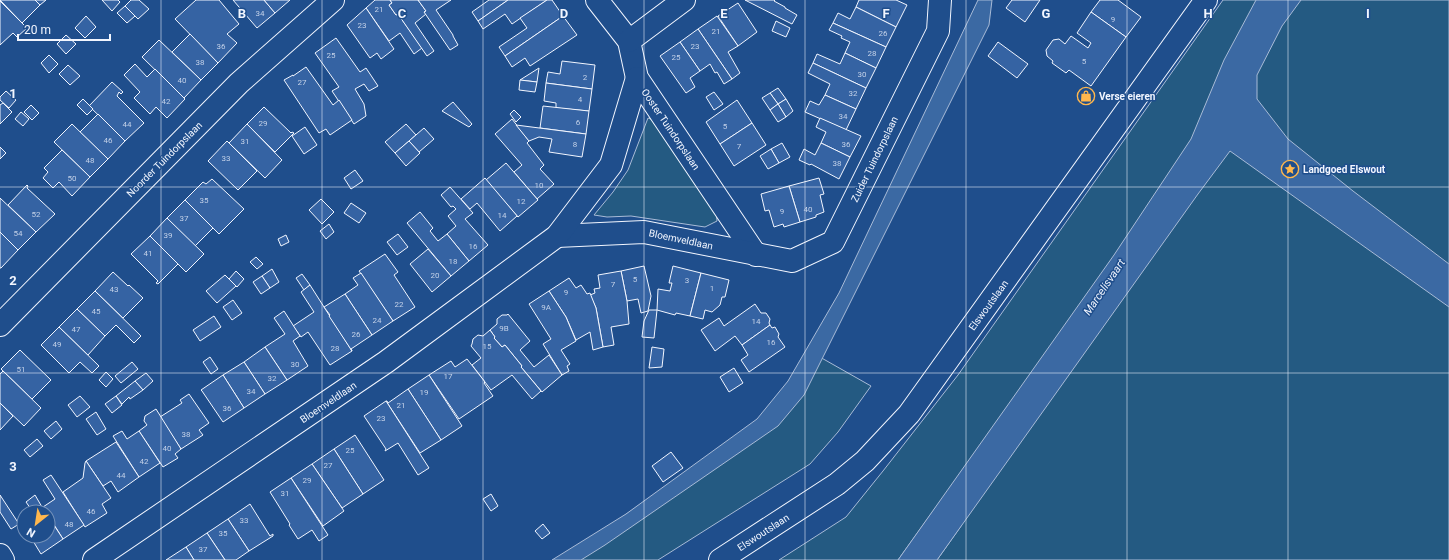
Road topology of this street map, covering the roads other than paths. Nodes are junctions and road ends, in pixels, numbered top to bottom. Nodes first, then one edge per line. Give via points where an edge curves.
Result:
1 (333, 0) edge
2 (597, 0) edge
3 (684, 0) edge
4 (940, 0) edge
5 (1206, 0) edge
6 (629, 41) junction
7 (637, 78) junction
8 (557, 236) junction
9 (756, 255) junction
10 (0, 325) edge
11 (0, 555) edge
12 (3, 560) edge
13 (94, 560) edge
14 (720, 560) edge

1 - 10 street, Noorder Tuindorpslaan via 239,83
2 - 6 street, Ooster Tuindorpslaan
3 - 6 street
4 - 9 street, Zuider Tuindorpslaan via 938,31 833,242 792,261
5 - 14 street, Elswoutslaan via 909,414 865,461 837,484
6 - 7 street, Ooster Tuindorpslaan
7 - 8 street, Bloemveldlaan via 611,165
7 - 9 street, Ooster Tuindorpslaan
8 - 9 street, Bloemveldlaan via 644,232
8 - 13 street, Bloemveldlaan via 386,362
11 - 12 street

